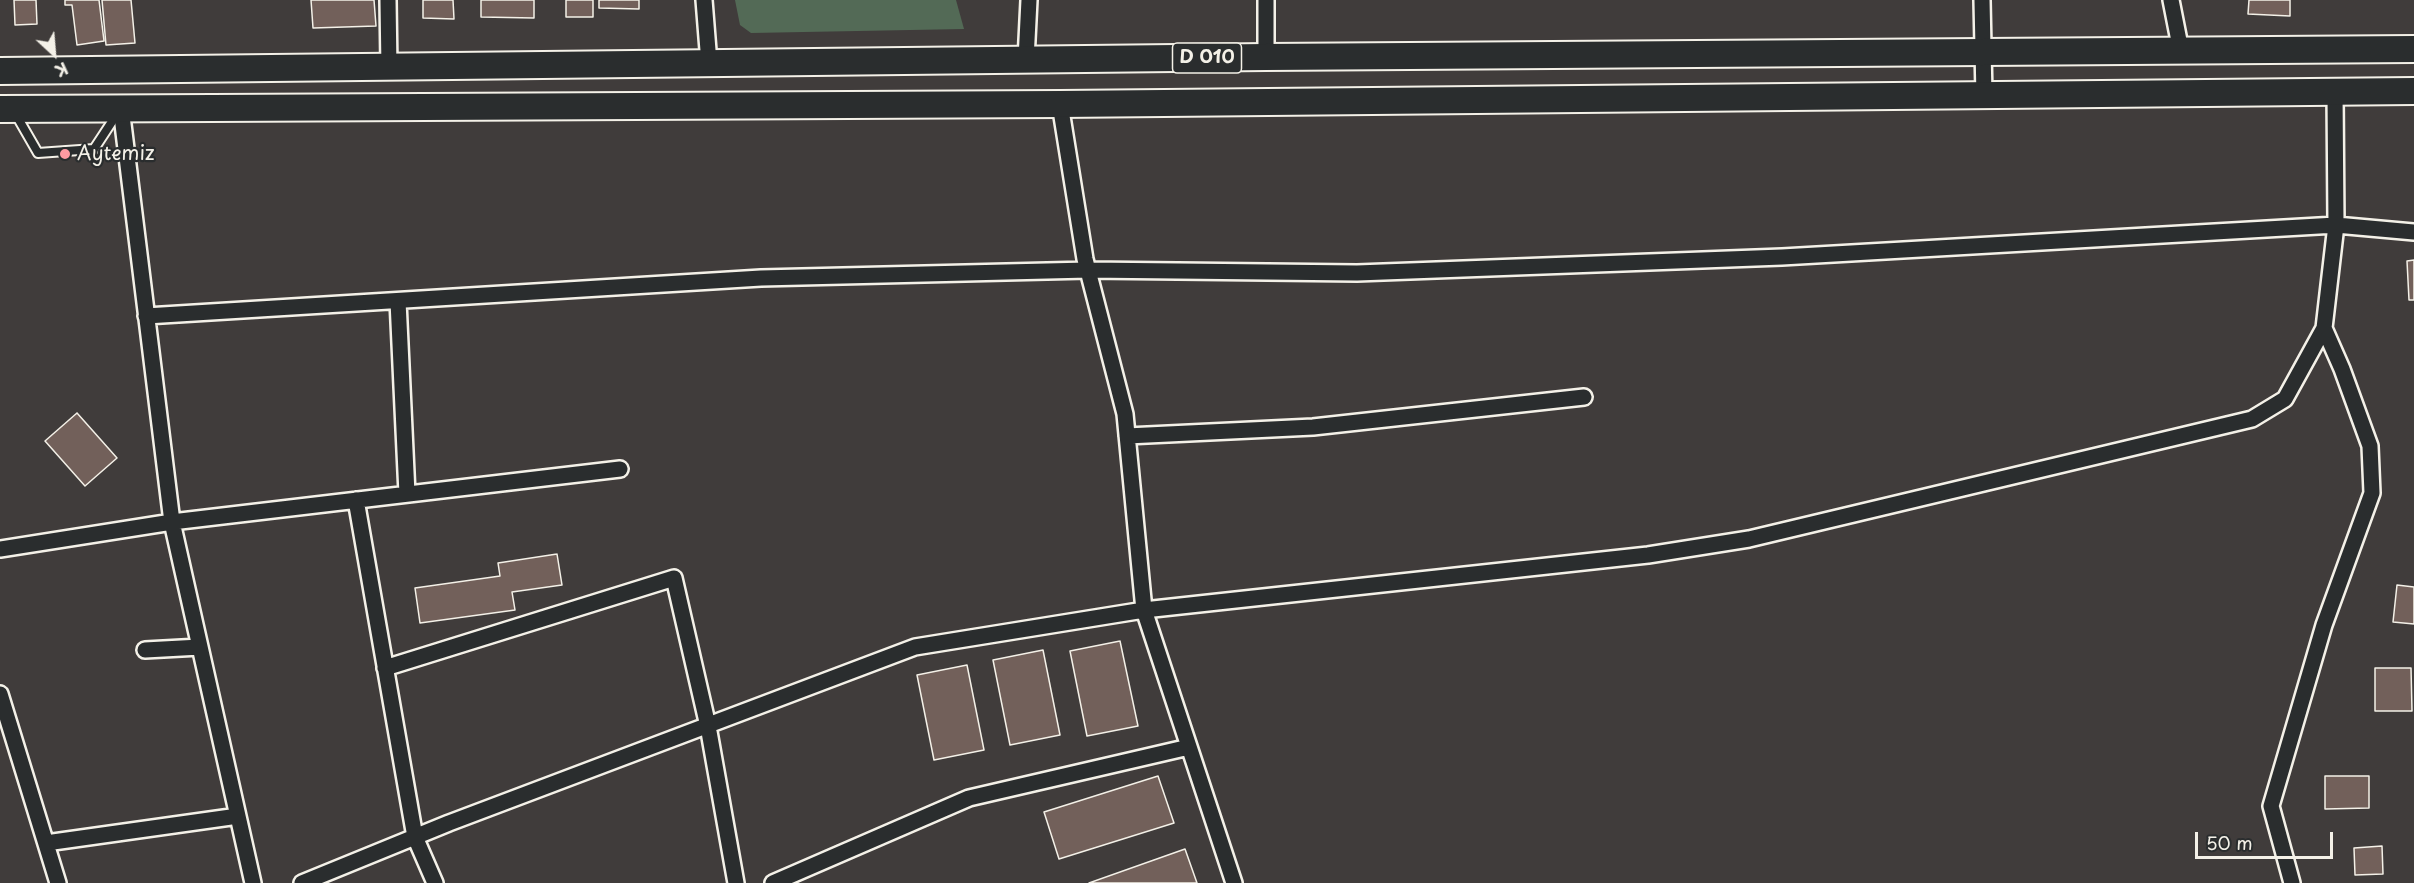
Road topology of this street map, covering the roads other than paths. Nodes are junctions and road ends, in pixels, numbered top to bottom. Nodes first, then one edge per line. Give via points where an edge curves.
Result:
1 (388, 0) edge
2 (704, 0) edge
3 (1029, 0) edge
4 (1266, 0) edge
5 (1982, 0) edge
6 (2171, 0) edge
7 (2414, 49) edge
8 (2181, 51) junction
9 (1983, 52) junction
10 (1266, 57) junction
11 (1026, 60) junction
12 (709, 63) junction
13 (389, 68) junction
14 (0, 71) edge
15 (2414, 91) edge
16 (2335, 92) junction
17 (1984, 96) junction
18 (1060, 104) junction
19 (121, 108) junction
20 (6, 109) edge
21 (2336, 225) junction
22 (2414, 232) edge
23 (1088, 270) junction
24 (398, 301) junction
25 (146, 316) junction
26 (2324, 328) junction
27 (1584, 397) dead end
28 (1127, 436) junction
29 (620, 469) dead end
30 (407, 494) junction
31 (356, 500) junction
32 (172, 522) junction
33 (0, 549) edge
34 (1144, 610) junction
35 (200, 647) junction
36 (145, 650) dead end
37 (386, 668) junction
38 (0, 694) edge
39 (708, 726) junction
40 (1189, 747) junction
41 (238, 816) junction
42 (415, 837) junction
43 (46, 843) junction
44 (58, 883) edge
45 (253, 883) edge
46 (302, 883) edge
47 (435, 883) edge
48 (736, 883) edge
49 (773, 883) edge
50 (1234, 883) edge
51 (2292, 883) edge

1 - 13 street
2 - 12 street
3 - 11 street
4 - 10 street
5 - 9 street
6 - 8 street
7 - 8 highway, D 010
8 - 9 highway, D 010
9 - 10 highway, D 010
9 - 17 street
10 - 11 highway, D 010
11 - 12 highway, D 010
12 - 13 highway, D 010
13 - 14 highway, D 010
15 - 16 highway
16 - 17 highway
16 - 21 street
17 - 18 highway
18 - 19 highway
18 - 23 street
19 - 20 highway
19 - 20 lane via 94,148 38,153
19 - 25 street
21 - 22 street
21 - 23 street via 1770,258 1357,273
21 - 26 street
23 - 24 street via 762,278
23 - 28 street via 1125,414
24 - 25 street
24 - 30 street
25 - 32 street
26 - 34 street via 2285,399 2252,419 1749,539 1648,555
26 - 51 street via 2370,446 2372,493 2324,625 2271,806
27 - 28 street via 1313,427
28 - 34 street
29 - 30 street
30 - 31 street
31 - 32 street
31 - 37 street
32 - 33 street
32 - 35 street
34 - 39 street via 915,647
34 - 40 street
35 - 36 street
35 - 41 street
37 - 39 street via 674,578
37 - 42 street
38 - 43 street
39 - 42 street
39 - 48 street
40 - 49 street via 969,798
40 - 50 street
41 - 43 street
41 - 45 street
42 - 46 street
42 - 47 street
43 - 44 street

